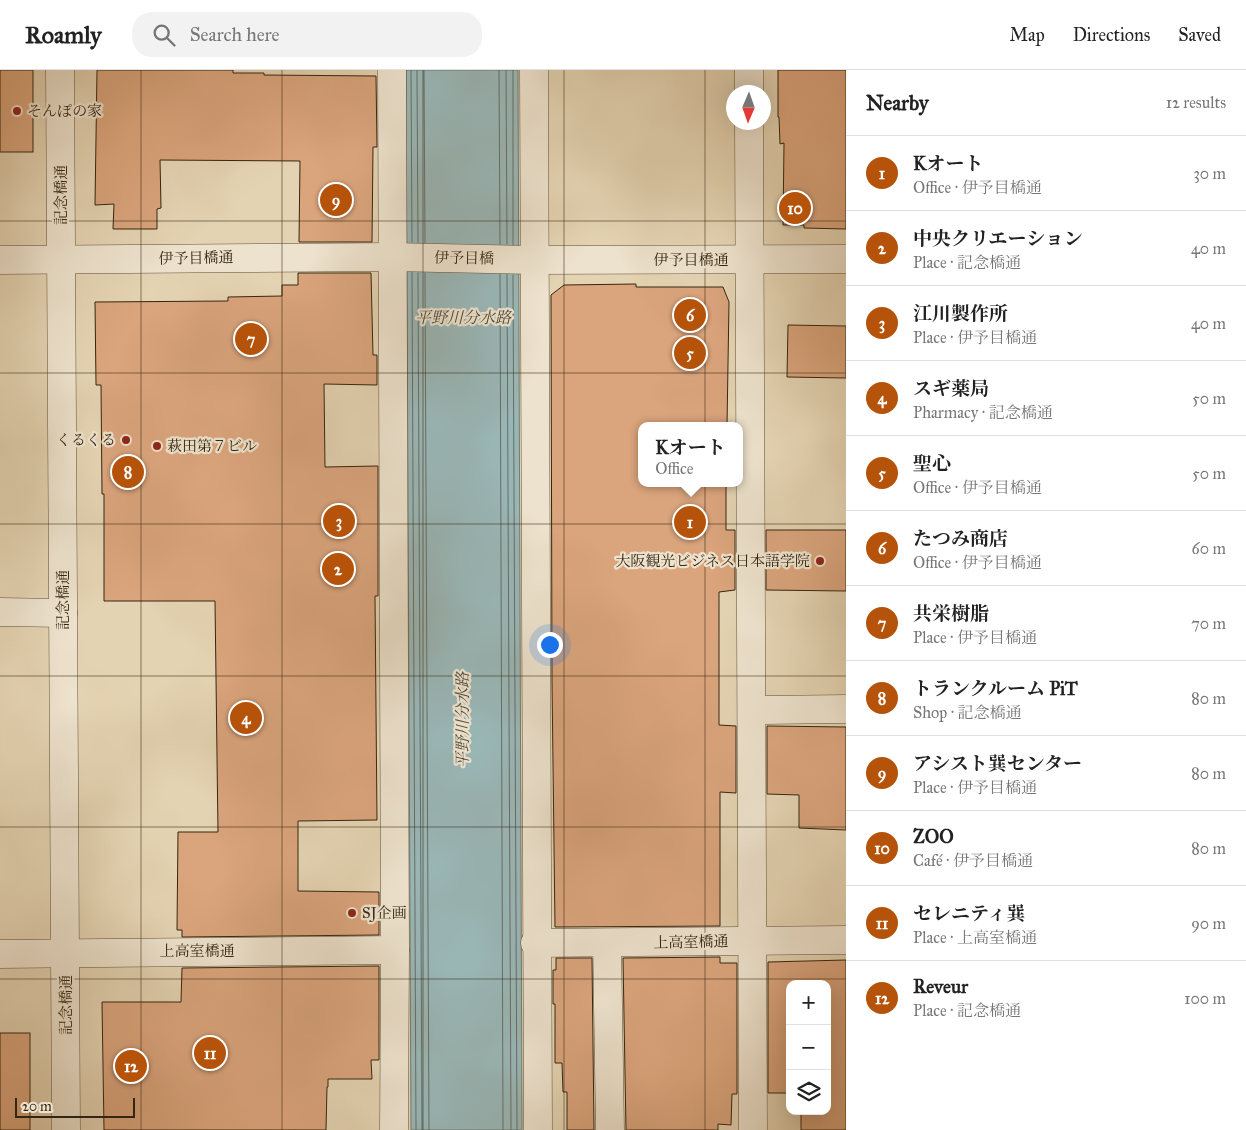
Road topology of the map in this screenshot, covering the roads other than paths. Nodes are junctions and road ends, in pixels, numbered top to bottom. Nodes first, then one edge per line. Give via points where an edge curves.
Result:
1 (60, 70) edge
2 (392, 70) edge
3 (534, 70) edge
4 (749, 70) edge
5 (749, 85) edge
6 (749, 130) edge
7 (392, 257) junction
8 (846, 259) edge
9 (0, 260) edge
10 (61, 260) junction
11 (536, 260) junction
12 (751, 260) junction
13 (0, 612) edge
14 (63, 612) junction
15 (846, 709) edge
16 (752, 710) junction
17 (846, 940) edge
18 (753, 941) junction
19 (607, 942) junction
20 (536, 943) junction
21 (395, 950) junction
22 (66, 952) junction
23 (0, 954) edge
24 (66, 1130) edge
25 (394, 1130) edge
26 (538, 1130) edge
27 (610, 1130) edge
28 (753, 1130) edge

1 - 10 street, 記念橋通
2 - 7 street
3 - 11 street
4 - 5 street
6 - 12 street
7 - 10 street, 伊予目橋通
7 - 11 street, 伊予目橋
7 - 21 street
8 - 12 street, 伊予目橋通
9 - 10 street, 伊予目橋通
10 - 14 street, 記念橋通
11 - 12 street, 伊予目橋通
11 - 20 street
12 - 16 street
13 - 14 street
14 - 22 street, 記念橋通
15 - 16 street
16 - 18 street
17 - 18 street, 上高室橋通
18 - 19 street, 上高室橋通
18 - 28 street
19 - 20 street, 上高室橋通
19 - 27 street
20 - 26 street
21 - 22 street, 上高室橋通
21 - 25 street
22 - 23 street, 上高室橋通
22 - 24 street, 記念橋通

